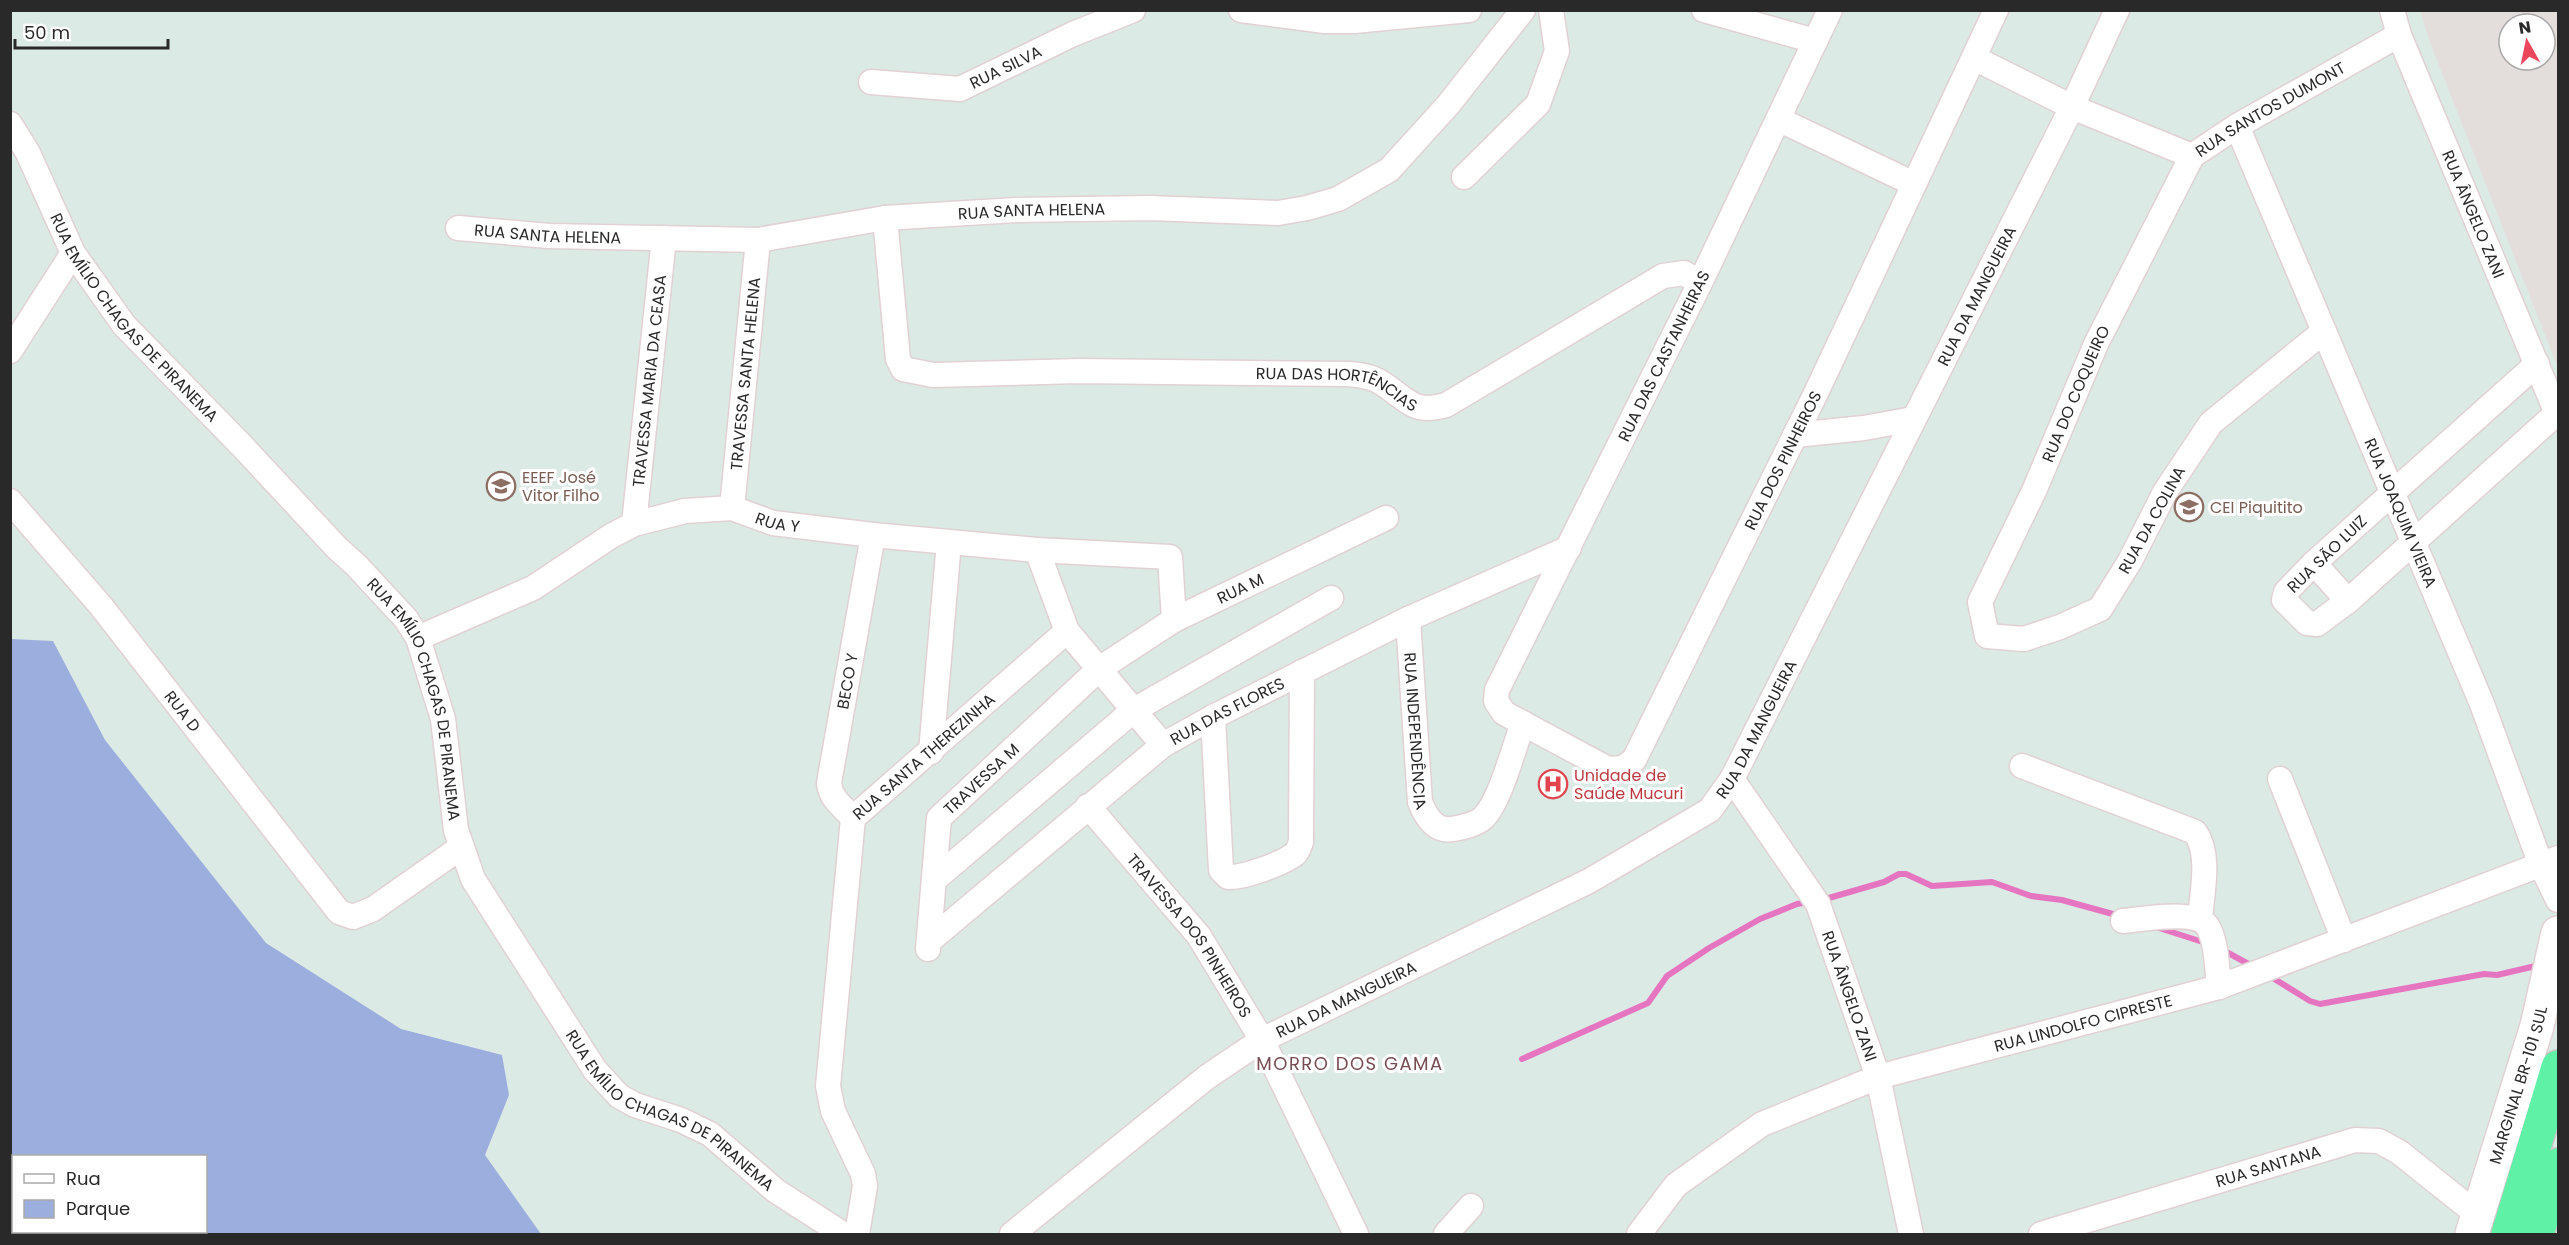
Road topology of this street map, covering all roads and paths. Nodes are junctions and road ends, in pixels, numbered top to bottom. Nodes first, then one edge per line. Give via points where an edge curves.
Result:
1 (1133, 10) edge
2 (1241, 10) edge
3 (1468, 10) edge
4 (1523, 10) edge
5 (1551, 10) edge
6 (1704, 10) edge
7 (1830, 10) edge
8 (1996, 10) edge
9 (2117, 10) edge
10 (2392, 10) edge
11 (2399, 35) junction
12 (1815, 41) junction
13 (1974, 58) junction
14 (871, 82) dead end
15 (2072, 107) junction
16 (1778, 119) junction
17 (10, 124) edge
18 (2237, 126) junction
19 (2192, 156) junction
20 (1464, 177) dead end
21 (1914, 184) junction
22 (885, 218) junction
23 (458, 228) dead end
24 (664, 238) junction
25 (758, 240) junction
26 (73, 253) junction
27 (1700, 283) junction
28 (2323, 332) junction
29 (10, 351) edge
30 (2537, 364) junction
31 (2558, 415) edge
32 (1913, 419) junction
33 (1795, 435) junction
34 (2392, 494) junction
35 (10, 501) edge
36 (732, 508) junction
37 (1386, 518) dead end
38 (634, 524) junction
39 (873, 535) junction
40 (2412, 541) junction
41 (949, 542) junction
42 (1569, 548) junction
43 (1038, 549) junction
44 (2314, 563) junction
45 (1331, 597) dead end
46 (2348, 601) junction
47 (1408, 619) junction
48 (1174, 620) junction
49 (1068, 631) junction
50 (1987, 636) joint
51 (418, 638) junction
52 (1099, 669) junction
53 (1302, 672) junction
54 (1496, 700) joint
55 (1134, 710) junction
56 (1213, 717) junction
57 (1523, 723) junction
58 (1163, 745) junction
59 (931, 752) junction
60 (2022, 766) dead end
61 (1732, 779) junction
62 (2280, 779) dead end
63 (1088, 806) junction
64 (853, 818) junction
65 (460, 848) junction
66 (2550, 862) edge
67 (934, 880) junction
68 (2559, 900) edge
69 (2200, 919) junction
70 (2123, 921) dead end
71 (2559, 933) edge
72 (2344, 940) junction
73 (928, 949) joint
74 (2219, 987) junction
75 (1262, 1040) junction
76 (2559, 1066) edge
77 (1878, 1077) junction
78 (2559, 1165) edge
79 (1471, 1206) dead end
80 (2475, 1225) edge
81 (843, 1234) edge
82 (857, 1234) edge
83 (1012, 1234) edge
84 (1356, 1234) edge
85 (1446, 1234) edge
86 (1639, 1234) edge
87 (1911, 1234) edge
88 (2041, 1234) edge
89 (2508, 1234) edge
90 (2537, 1234) edge

1 - 14 street, RUA SILVA via 1073,33 960,89
2 - 3 street via 1325,21
4 - 22 street, RUA SANTA HELENA via 1448,105 1389,170 1338,199 1278,213 1150,208 1016,210
5 - 20 street via 1557,51 1538,104
6 - 12 street
7 - 12 street, RUA DAS CASTANHEIRAS
8 - 13 street, RUA DOS PINHEIROS
9 - 15 street, RUA DA MANGUEIRA
10 - 11 street, RUA ÂNGELO ZANI
11 - 18 street, RUA SANTOS DUMONT
11 - 30 street, RUA ÂNGELO ZANI
12 - 16 street, RUA DAS CASTANHEIRAS
13 - 15 street, RUA SANTOS DUMONT
13 - 21 street, RUA DOS PINHEIROS
15 - 19 street, RUA SANTOS DUMONT
15 - 32 street, RUA DA MANGUEIRA
16 - 21 street
16 - 27 street, RUA DAS CASTANHEIRAS
17 - 26 street, RUA EMÍLIO CHAGAS DE PIRANEMA via 28,153
18 - 19 street, RUA SANTOS DUMONT
18 - 28 street, RUA JOAQUIM VIEIRA
19 - 50 street, RUA DO COQUEIRO via 2096,344 2034,491 1980,602
21 - 33 street, RUA DOS PINHEIROS
22 - 25 street, RUA SANTA HELENA
22 - 27 street, RUA DAS HORTÊNCIAS via 898,359 903,369 933,375 1079,371 1348,374 1379,381 1410,406 1430,410 1446,405 1663,276 1684,273
23 - 24 street, RUA SANTA HELENA via 549,236
24 - 25 street, RUA SANTA HELENA
24 - 38 street, TRAVESSA MARIA DA CEASA
25 - 36 street, TRAVESSA SANTA HELENA
26 - 29 street
26 - 51 street, RUA EMÍLIO CHAGAS DE PIRANEMA via 124,325 356,565 406,619
27 - 42 street, RUA DAS CASTANHEIRAS
28 - 34 street, RUA JOAQUIM VIEIRA
28 - 50 street, RUA DA COLINA via 2211,423 2165,492 2100,609 2024,639
30 - 31 street, RUA ÂNGELO ZANI
30 - 34 street, RUA SÃO LUIZ
31 - 40 street, RUA SÃO LUIZ
32 - 33 street
32 - 61 street, RUA DA MANGUEIRA
33 - 57 street, RUA DOS PINHEIROS via 1634,760 1623,768 1608,769
34 - 40 street, RUA JOAQUIM VIEIRA
34 - 44 street, RUA SÃO LUIZ
35 - 65 street, RUA D via 101,606 339,912 353,917 373,909
36 - 38 street, RUA Y via 685,511
36 - 39 street, RUA Y via 773,523
37 - 48 street, RUA M
38 - 51 street, RUA Y via 534,588
39 - 41 street, RUA Y
39 - 64 street, BECO Y via 829,783 834,798
40 - 46 street, RUA SÃO LUIZ
40 - 66 street, RUA JOAQUIM VIEIRA
41 - 43 street, RUA Y
41 - 59 street
42 - 47 street, RUA DAS FLORES
42 - 54 street, RUA DAS CASTANHEIRAS via 1497,690
43 - 48 street, RUA Y via 1170,557
43 - 49 street
44 - 46 street
44 - 46 street, RUA SÃO LUIZ via 2286,592 2284,600 2312,625
45 - 55 street
47 - 53 street, RUA DAS FLORES
47 - 57 street, RUA INDEPENDÊNCIA via 1420,802 1426,818 1447,830 1482,819 1493,806
48 - 52 street, RUA M
49 - 52 street
49 - 59 street, RUA SANTA THEREZINHA
51 - 65 street, RUA EMÍLIO CHAGAS DE PIRANEMA via 443,719
52 - 55 street
52 - 67 street, TRAVESSA M via 939,818
53 - 56 street, RUA DAS FLORES
53 - 56 street via 1301,842 1297,852 1239,878 1228,877 1221,870
54 - 57 street, RUA DOS PINHEIROS via 1504,712
55 - 58 street
55 - 67 street
56 - 58 street, RUA DAS FLORES
58 - 63 street, RUA DAS FLORES
59 - 64 street, RUA SANTA THEREZINHA
60 - 69 street via 2195,832 2204,854
61 - 75 street, RUA DA MANGUEIRA via 1710,810 1589,881
61 - 77 street, RUA ÂNGELO ZANI via 1818,904
62 - 72 street
63 - 73 street, RUA DAS FLORES
63 - 75 street, TRAVESSA DOS PINHEIROS via 1198,936
64 - 82 street, RUA SANTA THEREZINHA via 828,1086 833,1111 863,1174 865,1186
65 - 81 street, RUA EMÍLIO CHAGAS DE PIRANEMA via 473,879 607,1086 635,1105 710,1134 776,1191
66 - 68 street, RUA JOAQUIM VIEIRA
66 - 72 street, RUA LINDOLFO CIPRESTE
67 - 73 street, TRAVESSA M
69 - 70 street via 2189,916
69 - 74 street via 2211,935
71 - 80 main road, MARGINAL BR-101 SUL via 2538,1026
72 - 74 street, RUA LINDOLFO CIPRESTE
74 - 77 street, RUA LINDOLFO CIPRESTE
75 - 83 street, RUA DA MANGUEIRA via 1207,1077
75 - 84 street, TRAVESSA DOS PINHEIROS
76 - 89 highway
77 - 86 street, RUA LINDOLFO CIPRESTE via 1762,1124 1677,1185
77 - 87 street, RUA ÂNGELO ZANI
78 - 90 highway
79 - 85 street
80 - 88 street, RUA SANTANA via 2399,1152 2379,1141 2355,1140

